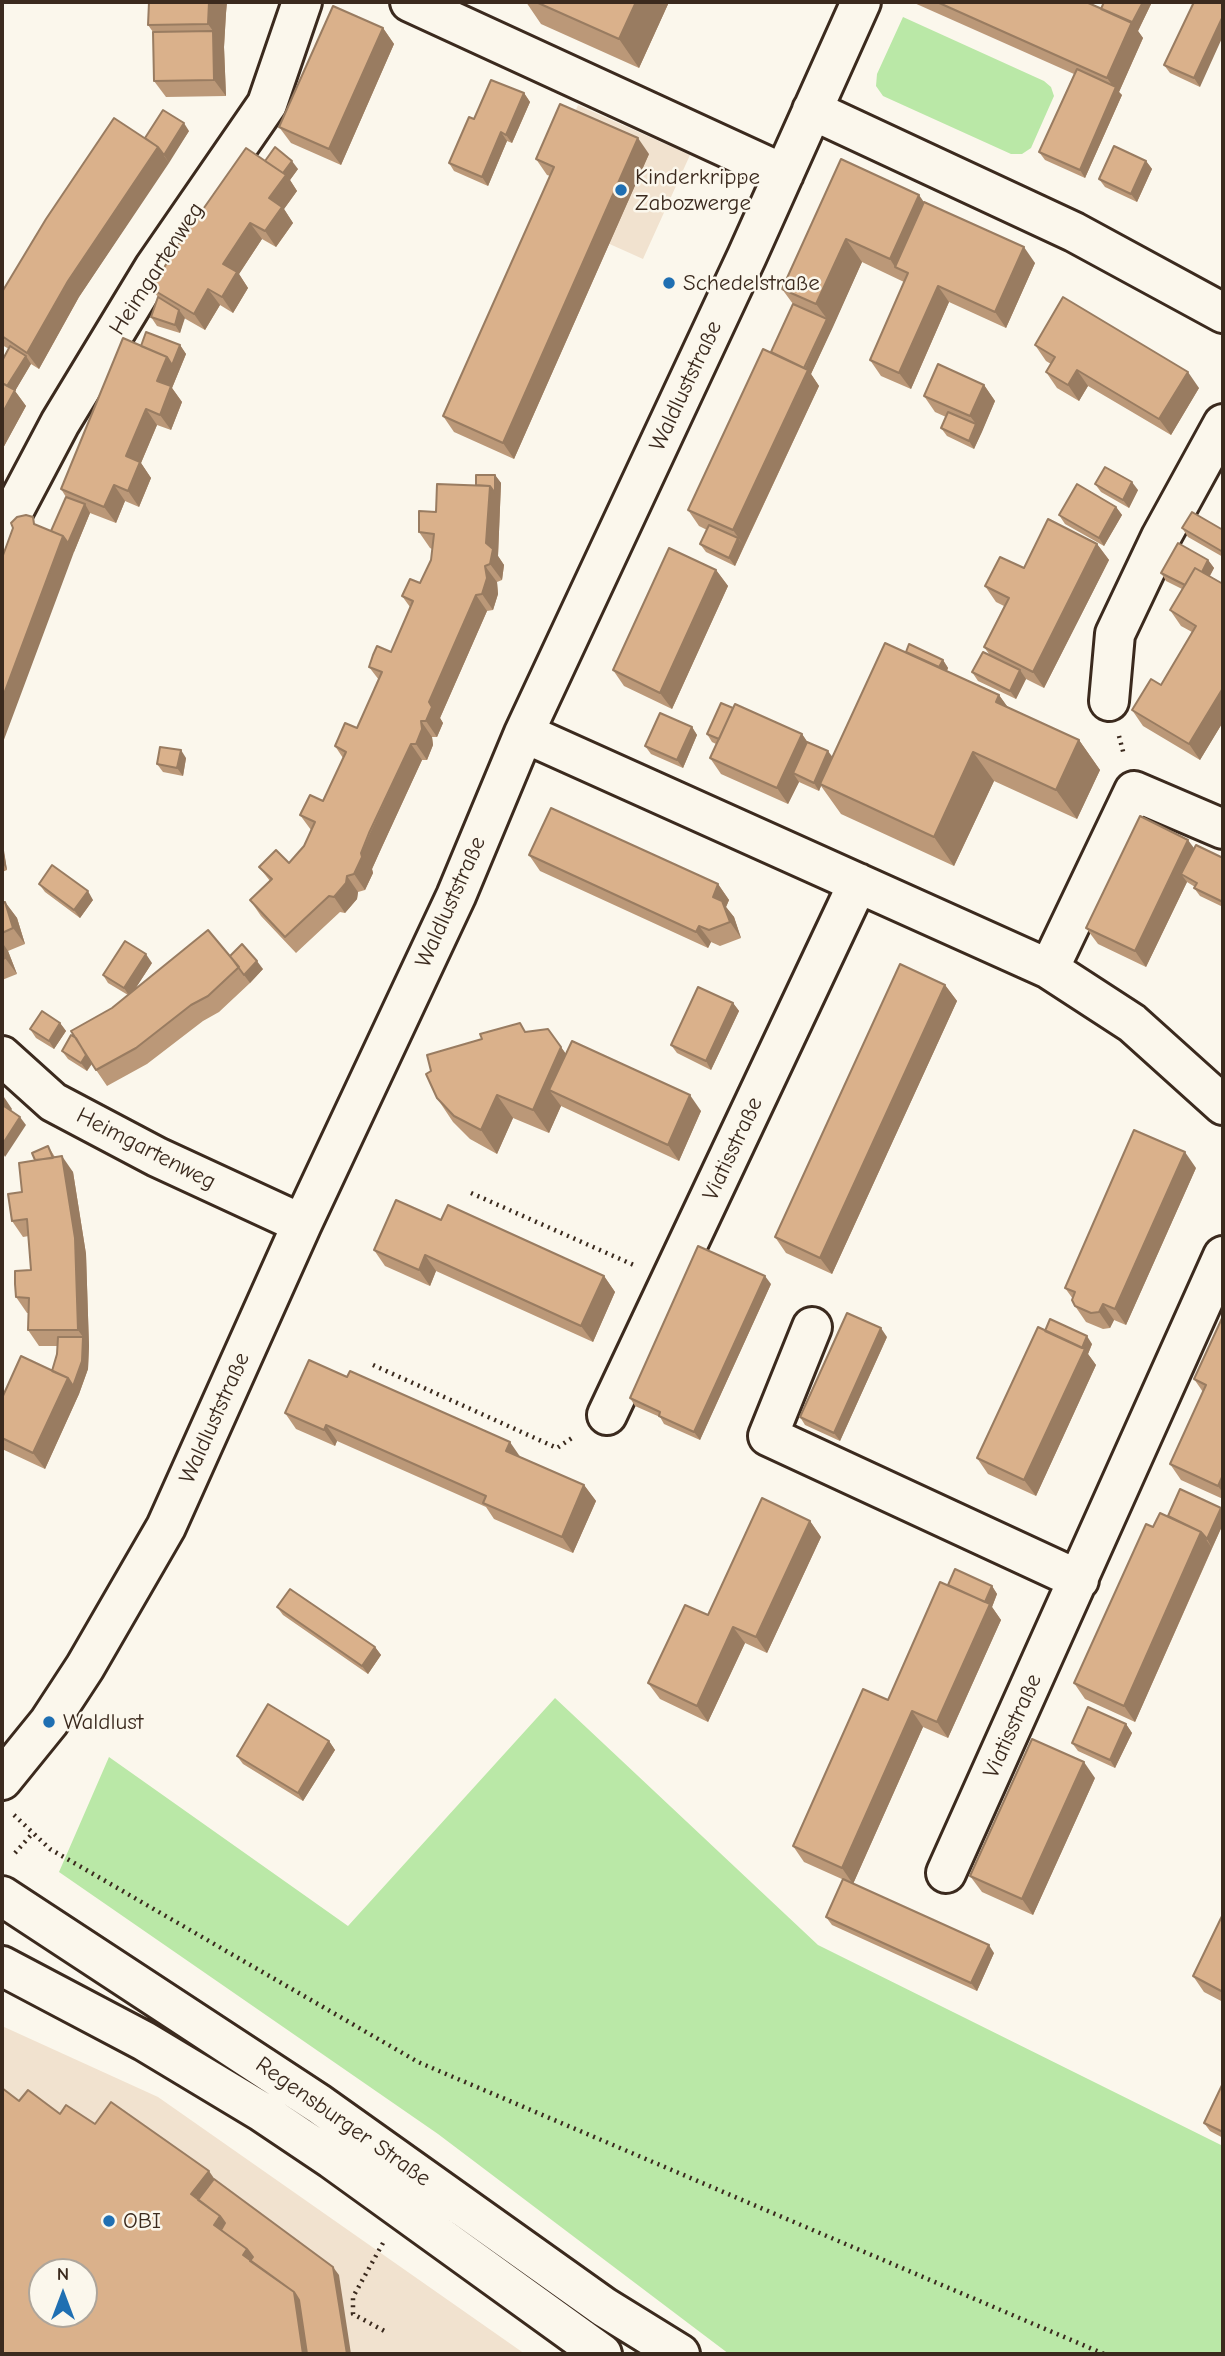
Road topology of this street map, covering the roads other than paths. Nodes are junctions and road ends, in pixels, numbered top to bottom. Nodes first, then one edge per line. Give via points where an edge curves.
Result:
1 (302, 2) edge
2 (410, 2) edge
3 (860, 2) edge
4 (812, 110) junction
5 (784, 174) junction
6 (1223, 313) edge
7 (1223, 424) edge
8 (2, 533) edge
9 (1109, 701) road end
10 (524, 733) junction
11 (1223, 829) edge
12 (858, 883) junction
13 (1049, 969) junction
14 (2, 1056) edge
15 (1223, 1105) edge
16 (302, 1224) junction
17 (1223, 1256) edge
18 (812, 1327) dead end
19 (607, 1415) road end
20 (1079, 1580) junction
21 (6, 1796) edge
22 (946, 1873) dead end
23 (2, 1896) edge
24 (2, 1966) edge
25 (602, 2354) edge
26 (680, 2354) edge

1 - 8 street, Heimgartenweg via 267,104 154,268 60,423
2 - 5 street
3 - 4 street, Waldluststraße
4 - 5 street, Waldluststraße
4 - 6 street via 1074,232
5 - 10 street, Waldluststraße
7 - 9 street via 1115,634
10 - 12 street
10 - 16 street, Waldluststraße via 456,896
11 - 13 street via 1134,791
12 - 13 street
12 - 19 street, Viatisstraße
13 - 15 street via 1132,1023
14 - 16 street, Heimgartenweg via 54,1102 157,1157
16 - 21 street, Waldluststraße via 149,1559
17 - 20 street, Viatisstraße
18 - 20 street via 768,1436
20 - 22 street, Viatisstraße
23 - 26 street, Regensburger Straße via 309,2096 604,2307
24 - 25 street, Regensburger Straße via 144,2041 262,2112

